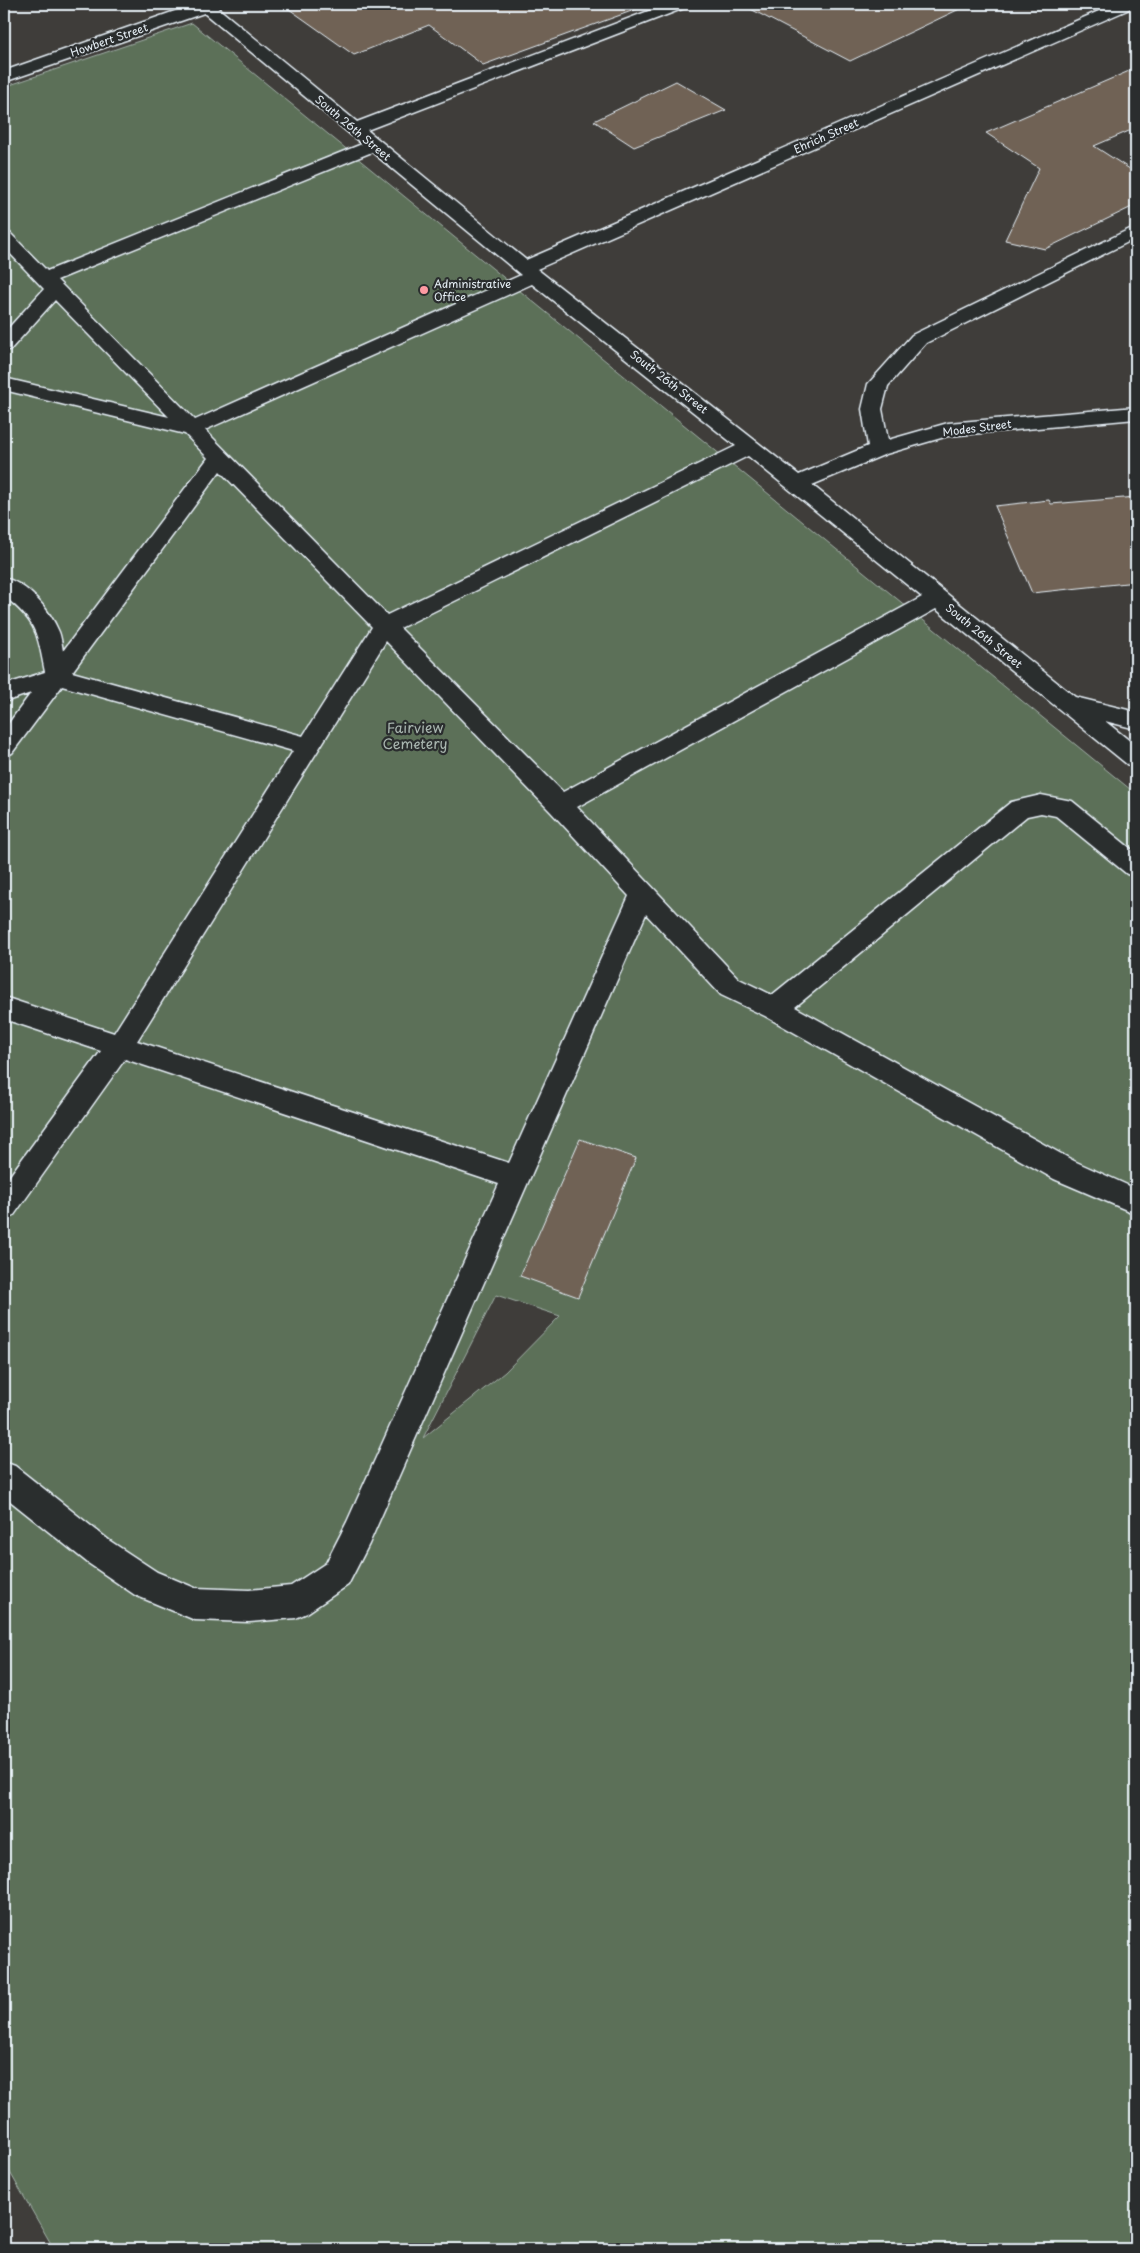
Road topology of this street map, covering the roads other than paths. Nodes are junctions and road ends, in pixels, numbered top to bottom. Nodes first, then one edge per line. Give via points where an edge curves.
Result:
1 (681, 4) edge
2 (1128, 4) edge
3 (208, 5) edge
4 (4, 76) edge
5 (355, 129) junction
6 (374, 145) junction
7 (1136, 230) edge
8 (4, 237) edge
9 (529, 272) junction
10 (49, 283) junction
11 (4, 345) edge
12 (4, 384) edge
13 (1136, 413) edge
14 (191, 429) junction
15 (750, 447) junction
16 (880, 449) junction
17 (219, 458) junction
18 (797, 484) junction
19 (4, 585) edge
20 (938, 598) junction
21 (384, 626) junction
22 (57, 676) junction
23 (4, 694) edge
24 (1066, 702) junction
25 (1136, 720) edge
26 (308, 746) junction
27 (4, 747) edge
28 (1136, 759) edge
29 (560, 804) junction
30 (1136, 867) edge
31 (643, 893) junction
32 (4, 1008) edge
33 (774, 1008) junction
34 (120, 1046) junction
35 (517, 1178) junction
36 (1136, 1202) edge
37 (4, 1206) edge
38 (4, 1477) edge

1 - 5 street
2 - 9 street, Ehrich Street
3 - 4 street, Howbert Street
3 - 5 street, South 26th Street
5 - 6 street, South 26th Street
6 - 9 street, South 26th Street
6 - 10 street
7 - 16 street via 919,339 878,384 872,409
8 - 10 street
9 - 14 street, Ehrich Street
9 - 15 street, South 26th Street
10 - 11 street
10 - 14 street
12 - 14 street
13 - 16 street, Modes Street via 948,430
14 - 17 street
15 - 18 street, South 26th Street
15 - 21 street
16 - 18 street, Modes Street
17 - 21 street
17 - 22 street
18 - 20 street, South 26th Street
19 - 22 street via 31,606 48,632
20 - 24 street, South 26th Street
20 - 29 street
21 - 26 street
21 - 29 street
22 - 23 street
22 - 26 street
22 - 27 street
24 - 25 street
24 - 28 street, South 26th Street
26 - 34 street
29 - 31 street
30 - 33 street via 1063,808 1041,804 1020,809
31 - 33 street via 730,988
31 - 35 street
32 - 34 street
33 - 36 street via 1064,1170
34 - 35 street
34 - 37 street
35 - 38 street via 337,1574 296,1602 249,1606 195,1604 146,1584 99,1552

